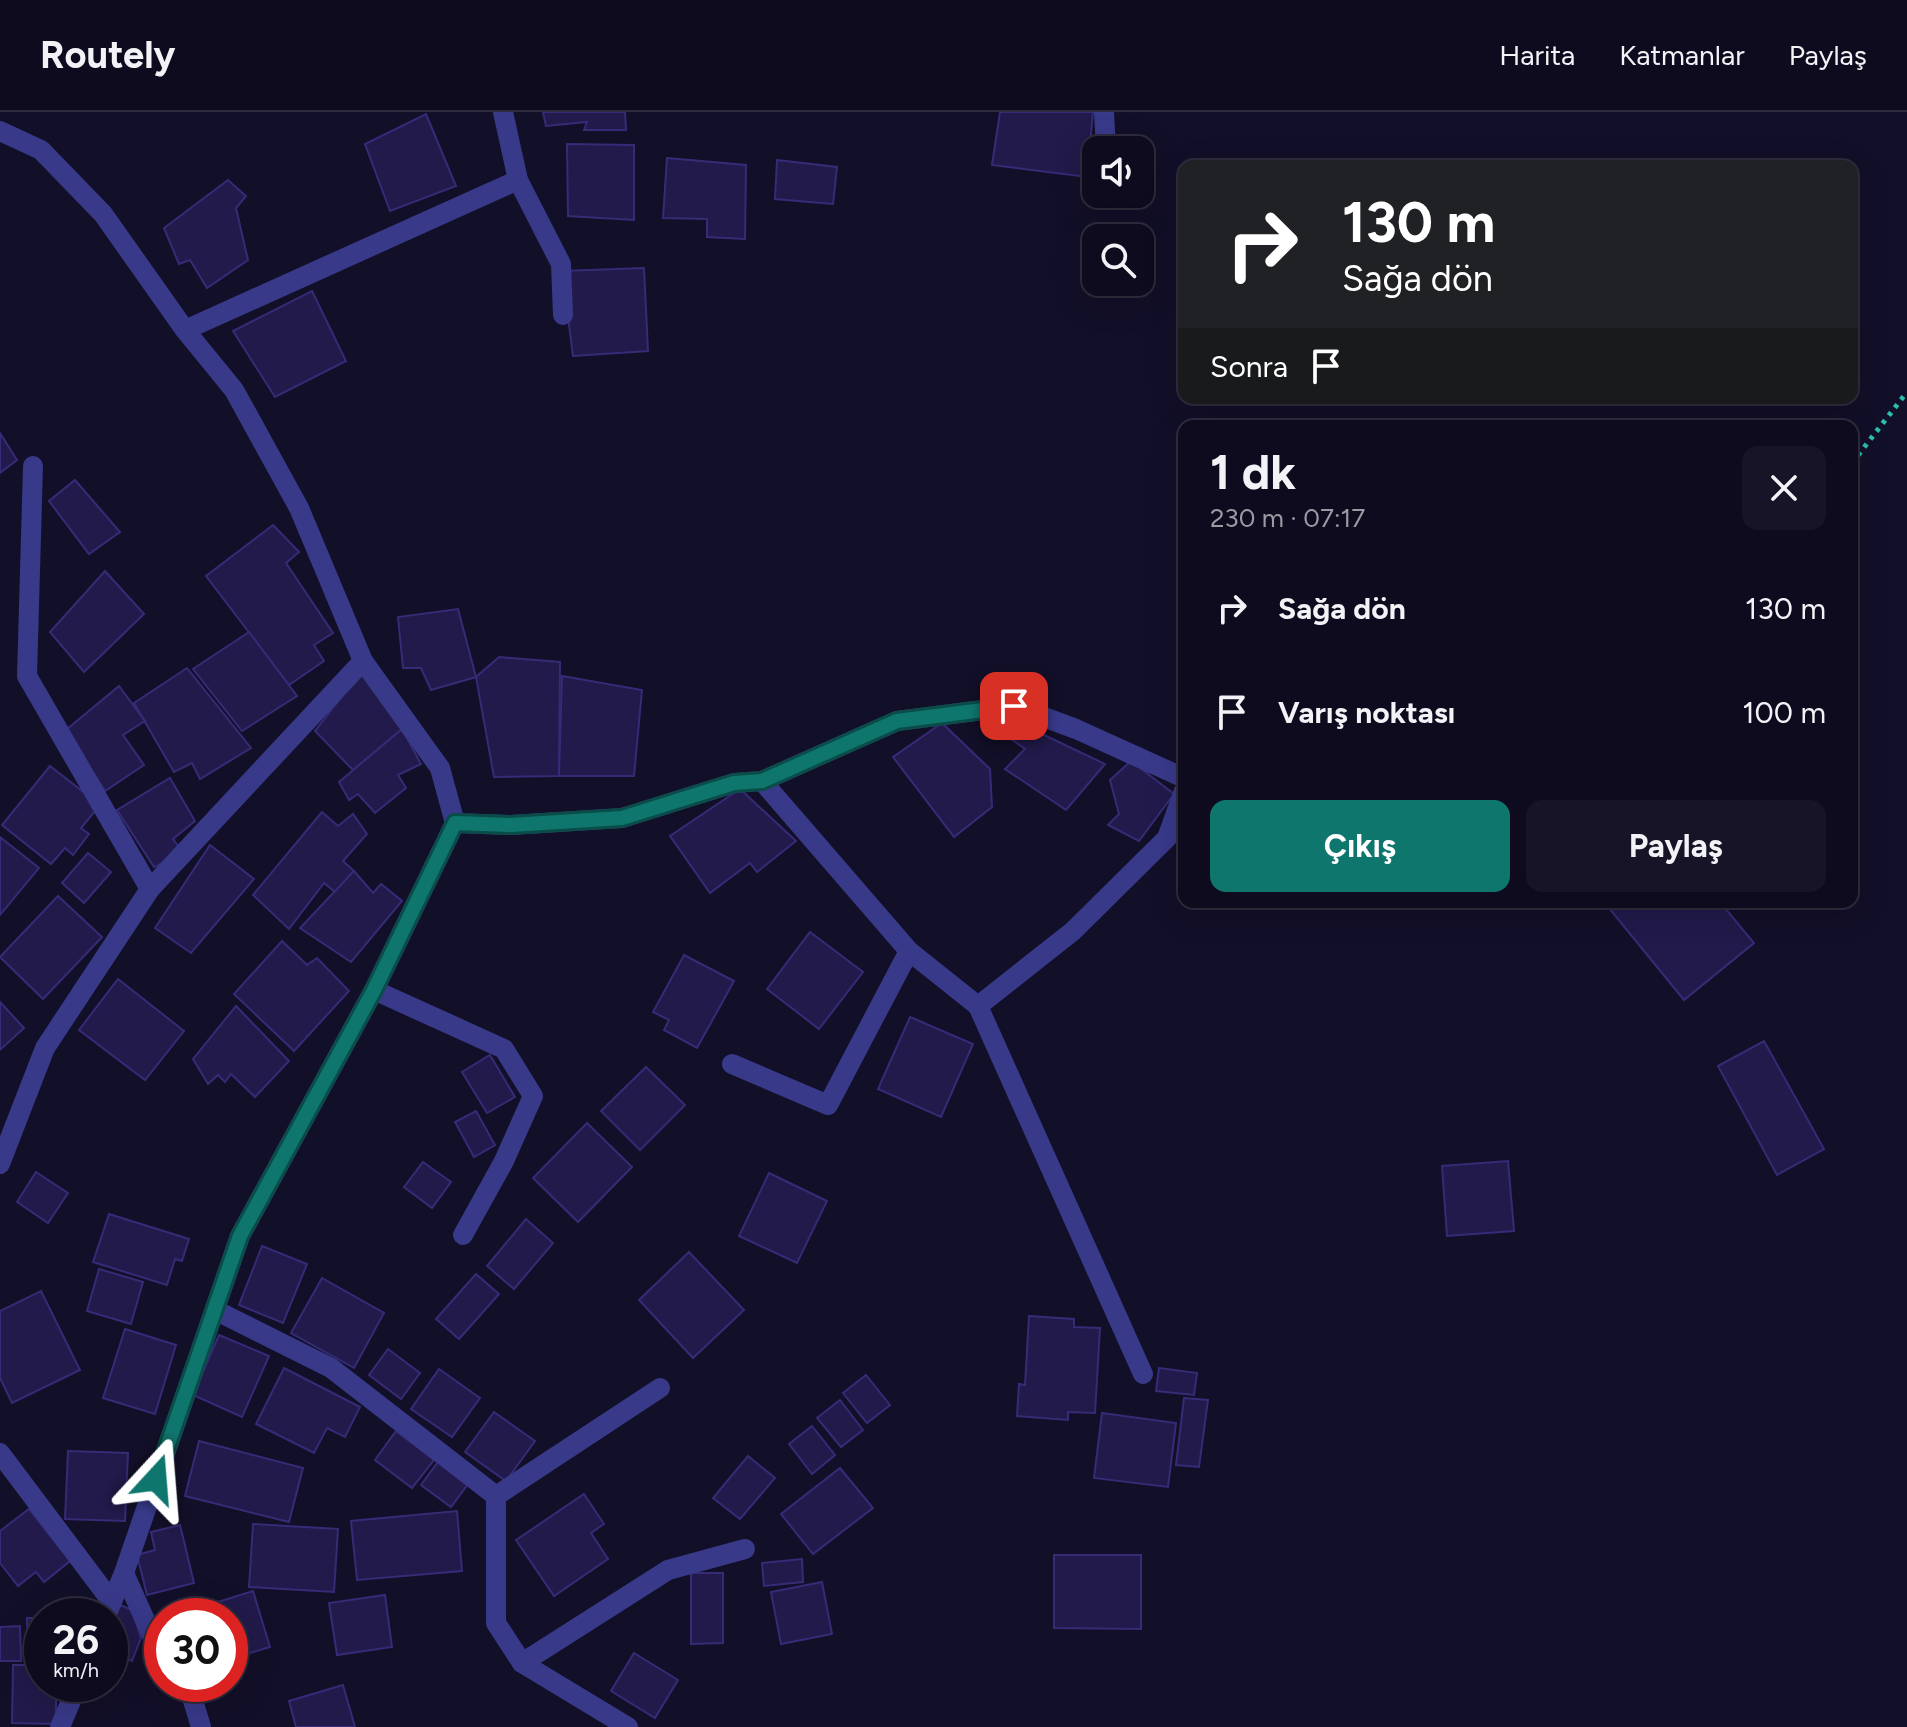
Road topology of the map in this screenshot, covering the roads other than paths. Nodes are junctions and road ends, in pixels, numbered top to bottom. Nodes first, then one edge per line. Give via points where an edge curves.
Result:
1 (503, 112) edge
2 (1104, 112) edge
3 (0, 131) edge
4 (1105, 136) edge
5 (518, 180) junction
6 (563, 315) dead end
7 (185, 330) junction
8 (33, 466) dead end
9 (363, 661) junction
10 (1178, 775) edge
11 (762, 781) junction
12 (1178, 808) edge
13 (455, 823) junction
14 (150, 889) junction
15 (909, 951) junction
16 (374, 990) junction
17 (978, 1006) junction
18 (732, 1064) dead end
19 (4, 1137) edge
20 (0, 1164) edge
21 (463, 1235) dead end
22 (215, 1310) junction
23 (1143, 1374) dead end
24 (660, 1388) dead end
25 (0, 1453) edge
26 (496, 1496) junction
27 (745, 1549) dead end
28 (124, 1573) junction
29 (101, 1598) edge
30 (114, 1598) edge
31 (144, 1618) edge
32 (522, 1663) junction
33 (70, 1702) edge
34 (193, 1702) edge
35 (60, 1727) edge
36 (201, 1727) edge
37 (628, 1727) edge

1 - 5 street
2 - 4 street
3 - 7 street via 41,150 103,214
5 - 6 street via 561,264
5 - 7 street
7 - 9 street via 234,390 299,508
8 - 14 street via 27,676
9 - 13 street via 440,768
9 - 14 street
10 - 11 street via 1014,706 897,721
11 - 13 street via 734,783 622,818
11 - 15 street
12 - 17 street via 1167,838 1073,931
13 - 16 street
14 - 19 street via 45,1048
15 - 17 street
15 - 18 street via 828,1105
16 - 21 street via 504,1049 533,1096
16 - 22 street via 240,1236
17 - 23 street
19 - 20 street
22 - 26 street via 331,1368
22 - 28 street
24 - 26 street
25 - 29 street
26 - 32 street via 496,1623
27 - 32 street via 668,1570
28 - 30 street
28 - 31 street
32 - 37 street
33 - 35 street
34 - 36 street

